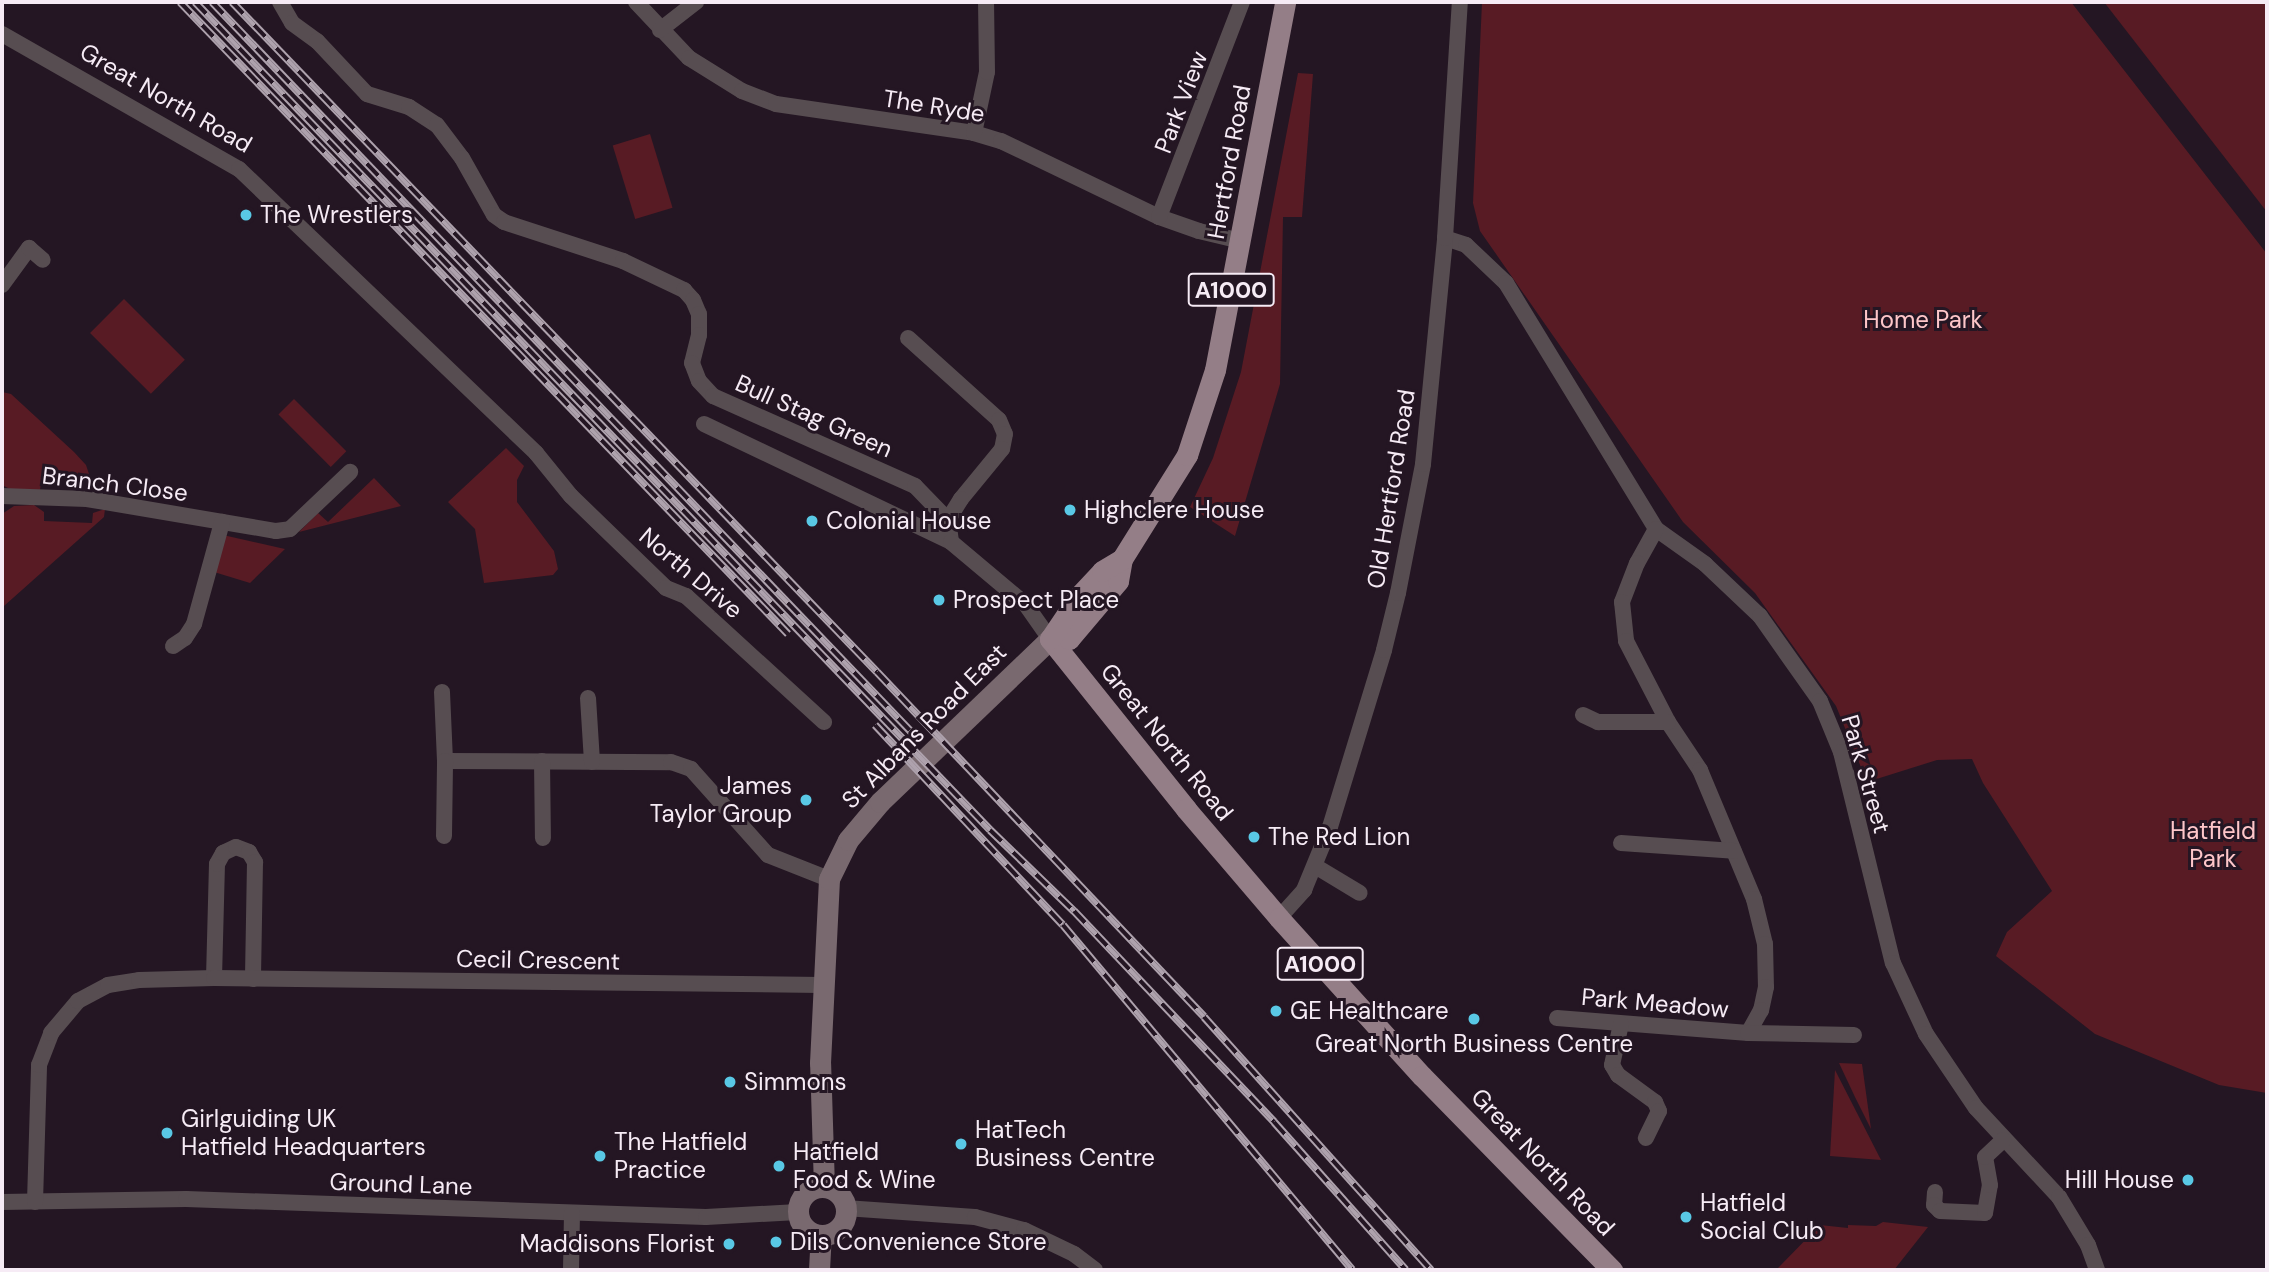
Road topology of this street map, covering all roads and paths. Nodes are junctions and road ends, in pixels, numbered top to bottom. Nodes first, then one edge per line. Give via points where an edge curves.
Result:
1 (280, 2) edge
2 (636, 2) edge
3 (696, 2) edge
4 (986, 2) edge
5 (1242, 2) edge
6 (1285, 2) edge
7 (1460, 2) edge
8 (660, 30) junction
9 (2, 34) edge
10 (974, 134) junction
11 (1159, 217) junction
12 (1445, 238) junction
13 (1241, 241) junction
14 (43, 260) dead end
15 (2, 285) edge
16 (908, 338) dead end
17 (704, 424) dead end
18 (536, 453) joint
19 (349, 472) dead end
20 (2, 496) edge
21 (948, 520) junction
22 (222, 522) junction
23 (1656, 529) junction
24 (951, 542) junction
25 (1050, 639) junction
26 (173, 646) dead end
27 (442, 692) dead end
28 (588, 698) dead end
29 (1583, 715) dead end
30 (824, 722) dead end
31 (1668, 722) junction
32 (445, 761) junction
33 (542, 761) junction
34 (592, 762) junction
35 (444, 836) dead end
36 (543, 838) dead end
37 (1621, 843) dead end
38 (1734, 851) junction
39 (1315, 866) junction
40 (829, 879) junction
41 (1360, 893) dead end
42 (1279, 918) junction
43 (214, 978) junction
44 (253, 979) junction
45 (822, 985) junction
46 (1557, 1018) dead end
47 (1621, 1024) junction
48 (1748, 1033) junction
49 (1854, 1035) dead end
50 (1646, 1138) dead end
51 (2003, 1140) junction
52 (824, 1187) junction
53 (1935, 1192) dead end
54 (2, 1202) edge
55 (35, 1202) junction
56 (845, 1208) junction
57 (798, 1212) junction
58 (572, 1213) junction
59 (821, 1235) junction
60 (570, 1270) edge
61 (819, 1270) edge
62 (1095, 1270) edge
63 (1612, 1270) edge
64 (2097, 1270) edge

1 - 21 street, Bull Stag Green via 292,23 317,41 367,94 409,107 436,125 462,158 494,215 623,261 684,290 699,314 692,363 699,381 713,396 915,486
2 - 8 street, The Ryde
3 - 8 street
4 - 10 street via 987,72
5 - 11 street, Park View
6 - 13 main road, Hertford Road / A1000
7 - 12 street, Old Hertford Road
8 - 10 street, The Ryde via 720,79 776,104
9 - 18 street, Great North Road via 239,169
10 - 11 street, The Ryde via 1001,141
11 - 13 street, The Ryde
12 - 23 street, Park Street via 1466,244 1506,283
12 - 39 street, Old Hertford Road via 1423,464 1398,593
13 - 25 main road, Hertford Road / A1000 via 1215,370 1187,455 1122,559 1118,581 1069,639
14 - 15 street via 29,248
16 - 21 street via 999,420 1005,434 1002,449
17 - 24 street, Great North Road
18 - 30 street, North Drive via 571,496 666,588 686,596
19 - 22 street, Branch Close via 290,529
20 - 22 street, Branch Close via 87,499
21 - 24 street
22 - 26 street via 194,624
23 - 31 street, Park Meadow via 1622,601 1626,641
23 - 51 street, Park Street via 1705,564 1760,616 1820,701 1841,752 1893,963 1926,1034
24 - 25 street, Great North Road via 1026,605
25 - 40 main road, St Albans Road East via 880,802 848,840
25 - 42 main road, Great North Road / A1000
27 - 32 street
28 - 34 street
29 - 31 street via 1598,722
31 - 38 street, Park Meadow via 1700,770
32 - 33 street
32 - 35 street
33 - 34 street
33 - 36 street
34 - 40 street via 671,762 691,769 768,855
37 - 38 street
38 - 48 street, Park Meadow via 1754,900 1767,964 1761,1010
39 - 41 street
39 - 42 street, Old Hertford Road via 1304,890
40 - 45 main road, St Albans Road East
42 - 63 main road, Great North Road / A1000 via 1422,1076
43 - 44 street, Cecil Crescent
43 - 44 street via 217,864 223,853 236,846 249,852 255,862
43 - 55 street, Cecil Crescent via 108,985 78,1001 51,1033 39,1065
44 - 45 street, Cecil Crescent
45 - 52 main road, St Albans Road East
46 - 47 street, Park Meadow
47 - 48 street, Park Meadow
47 - 50 street via 1612,1065 1618,1075 1655,1102 1659,1111
48 - 49 street, Park Meadow
51 - 53 street via 1985,1157 1990,1185 1985,1213 1940,1211 1934,1205
51 - 64 street, Park Street via 2059,1197 2088,1245
52 - 56 main road via 836,1192
52 - 57 main road via 802,1197
54 - 55 street, Ground Lane
55 - 58 street, Ground Lane via 186,1199
56 - 59 main road via 836,1230
56 - 62 street via 975,1217 1024,1230 1074,1254
57 - 58 street, Ground Lane via 706,1217
57 - 59 main road via 804,1227
58 - 60 street
59 - 61 main road

